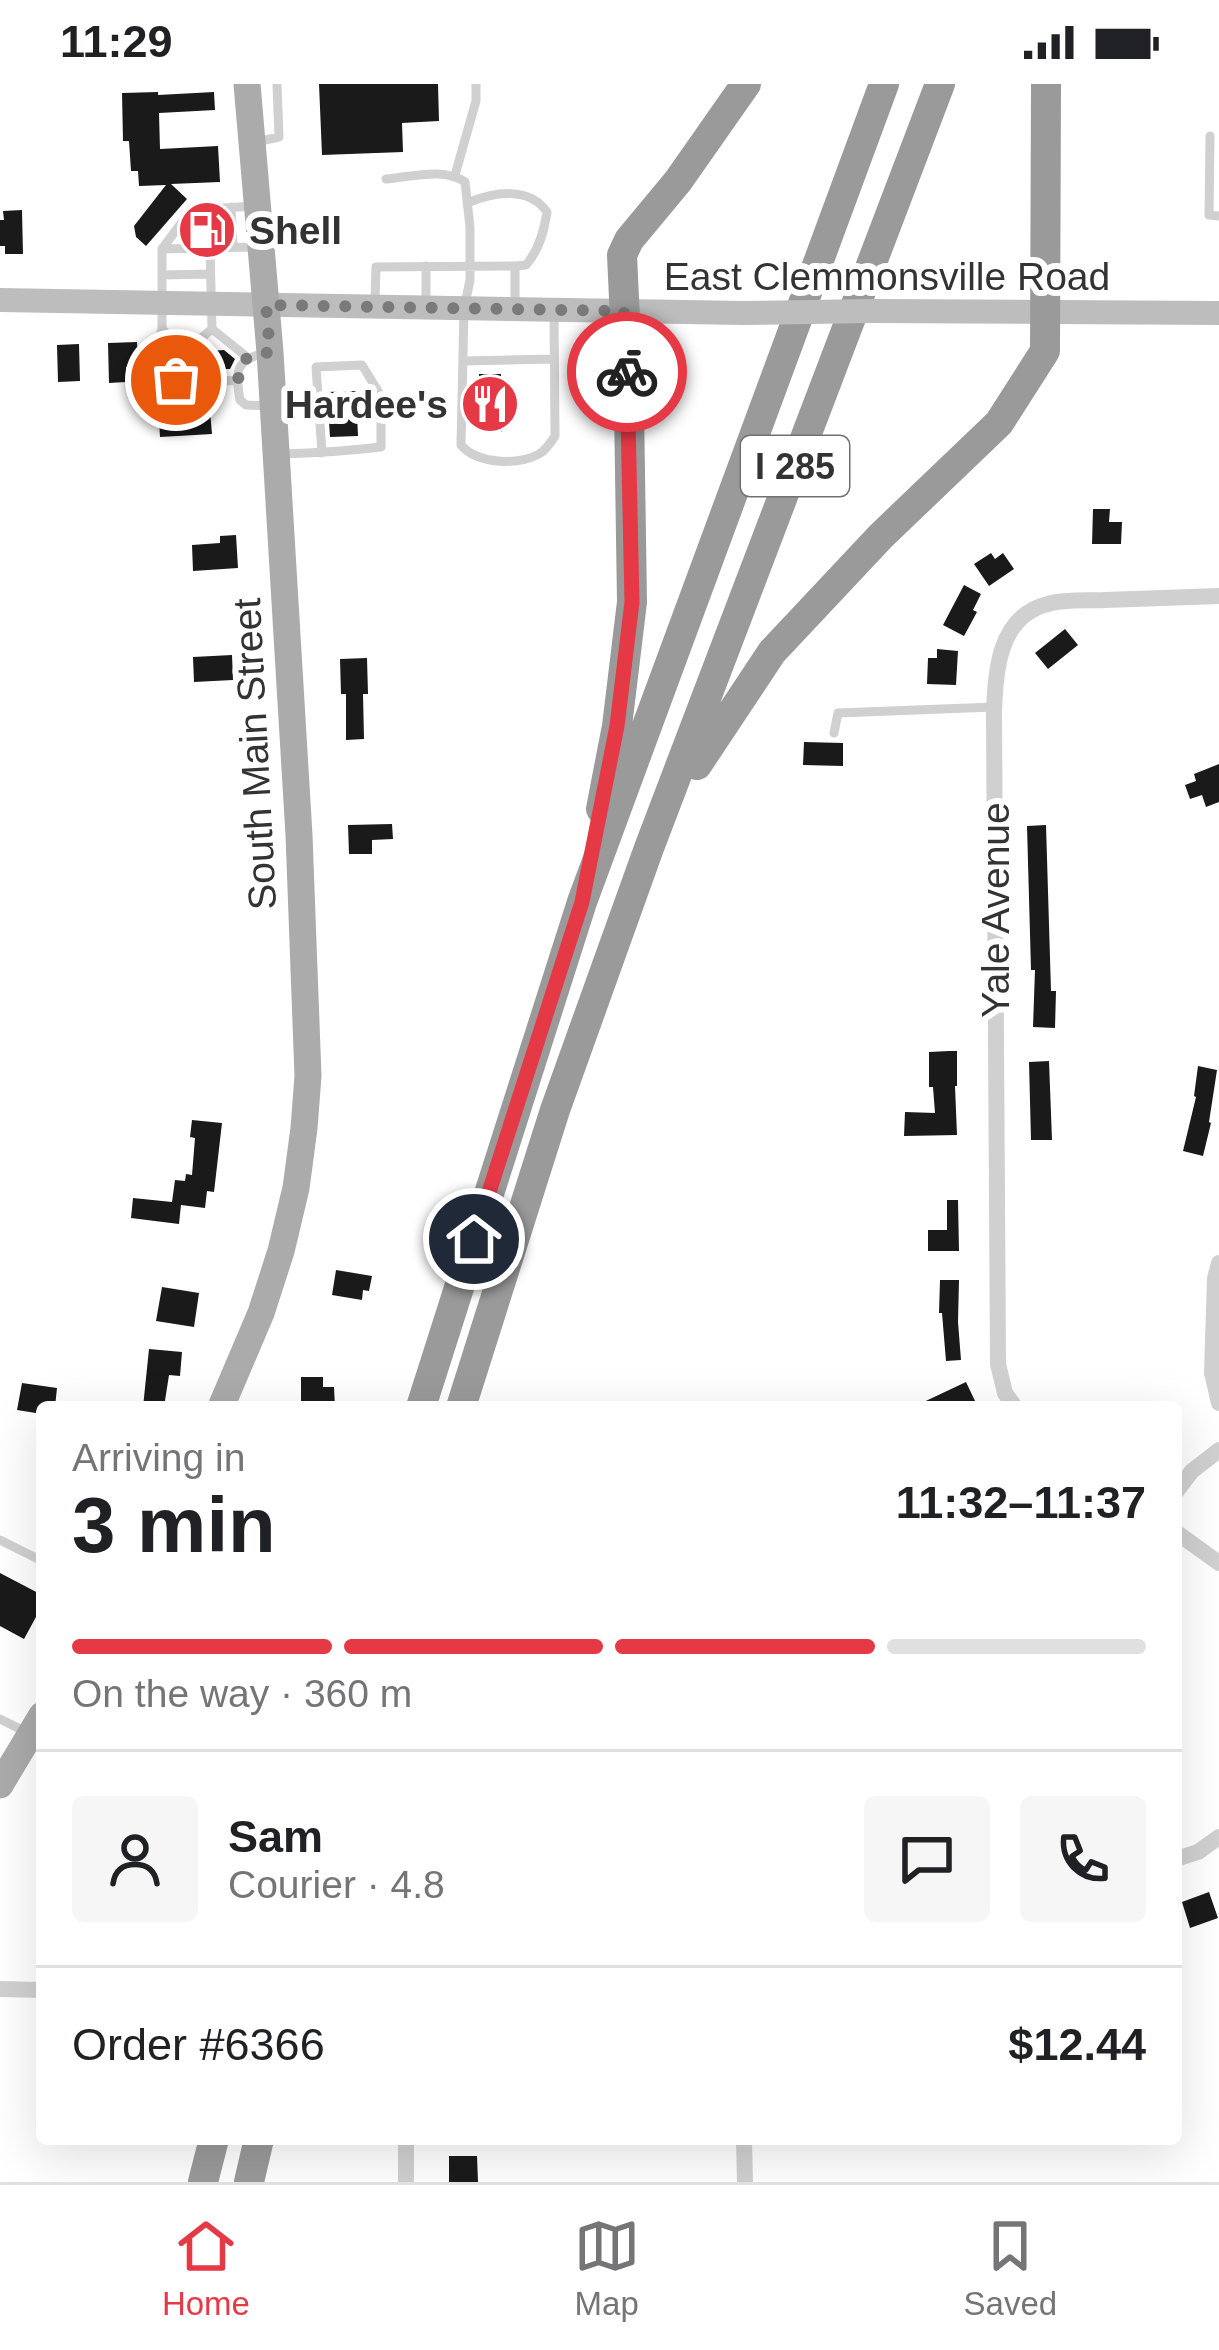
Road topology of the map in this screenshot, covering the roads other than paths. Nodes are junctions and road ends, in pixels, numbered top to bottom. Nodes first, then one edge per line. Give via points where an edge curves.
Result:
1 (247, 84) edge
2 (277, 84) edge
3 (476, 84) edge
4 (746, 84) edge
5 (884, 84) edge
6 (940, 84) edge
7 (1046, 84) edge
8 (1210, 136) dead end
9 (250, 144) junction
10 (455, 175) junction
11 (386, 179) dead end
12 (467, 203) junction
13 (243, 207) junction
14 (1219, 216) edge
15 (210, 243) junction
16 (246, 247) junction
17 (162, 249) junction
18 (426, 266) junction
19 (470, 266) junction
20 (515, 266) junction
21 (211, 274) junction
22 (162, 275) junction
23 (0, 300) edge
24 (266, 305) junction
25 (375, 307) junction
26 (427, 308) junction
27 (464, 309) junction
28 (515, 310) junction
29 (554, 310) junction
30 (624, 311) junction
31 (1046, 313) junction
32 (1219, 314) edge
33 (162, 316) junction
34 (212, 317) junction
35 (259, 354) junction
36 (554, 359) junction
37 (463, 361) junction
38 (238, 381) junction
39 (273, 406) junction
40 (322, 453) junction
41 (276, 454) junction
42 (1219, 596) edge
43 (994, 707) junction
44 (834, 733) dead end
45 (649, 848) junction
46 (582, 902) junction
47 (1219, 1264) edge
48 (223, 1401) edge
49 (423, 1401) edge
50 (463, 1401) edge
51 (1011, 1401) edge
52 (1219, 1402) edge
53 (1219, 1450) edge
54 (1182, 1484) edge
55 (1182, 1536) edge
56 (0, 1540) edge
57 (36, 1558) edge
58 (1219, 1563) edge
59 (0, 1720) edge
60 (36, 1724) edge
61 (0, 1785) edge
62 (1219, 1837) edge
63 (1182, 1857) edge
64 (0, 1989) edge
65 (36, 1990) edge
66 (212, 2145) edge
67 (258, 2145) edge
68 (406, 2145) edge
69 (745, 2145) edge
70 (203, 2182) edge
71 (249, 2182) edge
72 (406, 2182) edge
73 (745, 2182) edge

1 - 9 main road, South Main Street
2 - 9 lane via 279,137
3 - 10 lane
4 - 30 highway via 629,240
5 - 46 highway, I 285
6 - 45 highway, I 285
7 - 31 highway
8 - 14 lane via 1209,215
9 - 13 main road, South Main Street
10 - 11 lane
10 - 12 lane via 465,182
12 - 19 lane
12 - 20 lane via 503,193 541,203 547,212 536,251
13 - 16 main road, South Main Street
13 - 17 lane via 210,215 191,210
15 - 16 lane
15 - 17 lane
15 - 21 lane
16 - 24 main road, South Main Street
17 - 22 lane
18 - 19 lane
18 - 25 lane via 376,267
18 - 26 lane
19 - 20 lane
19 - 27 lane
20 - 28 lane
21 - 22 lane
21 - 34 lane
22 - 33 lane
23 - 33 main road, East Clemmonsville Road
24 - 25 main road, East Clemmonsville Road
24 - 34 main road, East Clemmonsville Road
24 - 35 main road, South Main Street
25 - 26 main road, East Clemmonsville Road
26 - 27 main road, East Clemmonsville Road
27 - 28 main road, East Clemmonsville Road
27 - 37 lane
28 - 29 main road, East Clemmonsville Road
29 - 30 main road, East Clemmonsville Road
29 - 36 lane
30 - 31 main road, East Clemmonsville Road, bridge
30 - 46 highway via 632,602
31 - 32 main road, East Clemmonsville Road
31 - 45 highway via 1045,350 999,423 772,652
33 - 34 main road, East Clemmonsville Road
33 - 38 lane via 154,357 159,378
34 - 35 lane
35 - 38 lane via 240,364
35 - 39 main road, South Main Street
36 - 37 lane
36 - 37 lane via 554,436 538,455 495,462 461,445
38 - 39 lane via 246,405
39 - 41 main road, South Main Street
40 - 40 lane via 381,447 381,396 362,365 316,367
40 - 41 lane
41 - 48 main road, South Main Street via 308,1076 281,1251
42 - 43 street, Yale Avenue via 1044,605 1018,622 999,654
43 - 44 lane via 838,712
43 - 51 street, Yale Avenue via 998,1364
45 - 50 highway, I 285 via 554,1110
46 - 49 highway, I 285
47 - 52 street
53 - 54 street
55 - 58 street
56 - 57 lane
59 - 60 lane
60 - 61 main road
62 - 63 street
64 - 65 street
66 - 70 highway
67 - 71 highway
68 - 72 street
69 - 73 street

